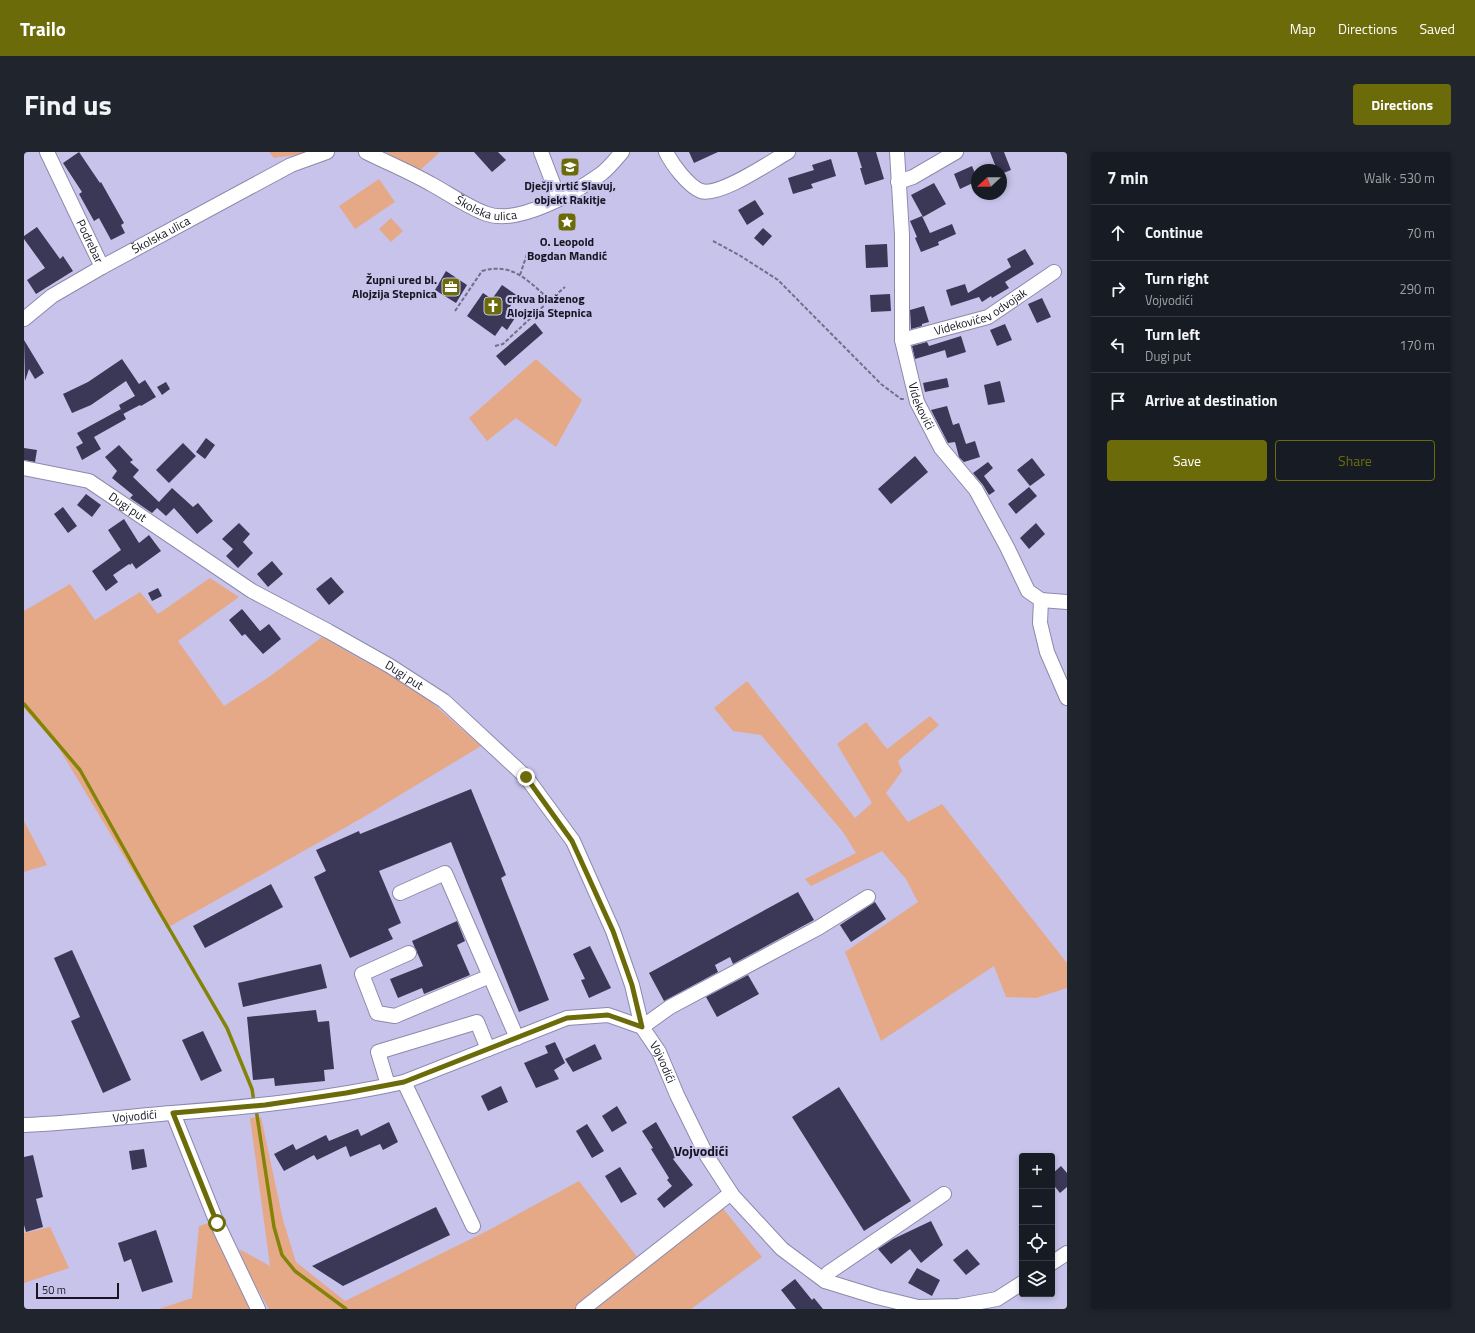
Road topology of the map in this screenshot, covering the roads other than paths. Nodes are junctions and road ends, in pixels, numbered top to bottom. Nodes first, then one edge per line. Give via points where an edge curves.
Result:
1 (47, 152) edge
2 (328, 152) edge
3 (366, 152) edge
4 (540, 152) edge
5 (622, 152) edge
6 (666, 152) edge
7 (788, 152) edge
8 (897, 152) edge
9 (956, 152) edge
10 (898, 182) junction
11 (559, 199) junction
12 (102, 267) junction
13 (1054, 272) dead end
14 (24, 319) edge
15 (902, 340) junction
16 (24, 468) edge
17 (1041, 600) junction
18 (1067, 602) edge
19 (1067, 698) edge
20 (400, 893) dead end
21 (868, 897) dead end
22 (409, 953) dead end
23 (490, 976) junction
24 (642, 1027) junction
25 (517, 1038) junction
26 (488, 1049) junction
27 (404, 1082) junction
28 (388, 1085) junction
29 (173, 1113) junction
30 (24, 1125) edge
31 (731, 1193) junction
32 (944, 1194) dead end
33 (474, 1226) dead end
34 (1067, 1253) edge
35 (1055, 1261) edge
36 (825, 1281) junction
37 (1019, 1285) edge
38 (918, 1308) edge
39 (258, 1309) edge
40 (583, 1309) edge

1 - 12 street, Podrebar
2 - 12 street, Školska ulica via 291,165
3 - 11 street, Školska ulica via 488,215 511,216 532,211
4 - 11 street
5 - 11 street, Školska ulica via 602,173
6 - 7 street via 691,185 702,191 717,190 733,184
8 - 10 street, Videkovići
9 - 10 street via 913,177
10 - 15 street, Videkovići via 902,235
12 - 14 street, Podrebar via 52,296
13 - 15 street, Videkovićev odvojak via 988,317
15 - 17 street, Videkovići via 917,402 940,448 976,490 1028,591
16 - 24 street, Dugi put via 89,481 252,591 390,666 444,702 526,777 572,841 613,931 632,985
17 - 18 street
17 - 19 street via 1040,622 1047,652
20 - 23 street via 445,873
21 - 24 street via 818,928 670,1007
22 - 23 street via 362,974 377,1013 395,1016
23 - 25 street
24 - 25 street, Vojvodići via 608,1015 567,1018
24 - 31 street, Vojvodići via 659,1052 707,1156
25 - 26 street, Vojvodići
26 - 27 street, Vojvodići
26 - 28 street via 477,1022 378,1052
27 - 28 street, Vojvodići
27 - 33 street
28 - 29 street, Vojvodići via 265,1105
29 - 30 street, Vojvodići
29 - 39 street via 217,1223
31 - 36 street, Vojvodići via 782,1248
31 - 40 street
32 - 36 street via 828,1273
34 - 35 street
36 - 38 street, Vojvodići
37 - 38 street, Vojvodići via 997,1299 959,1306

